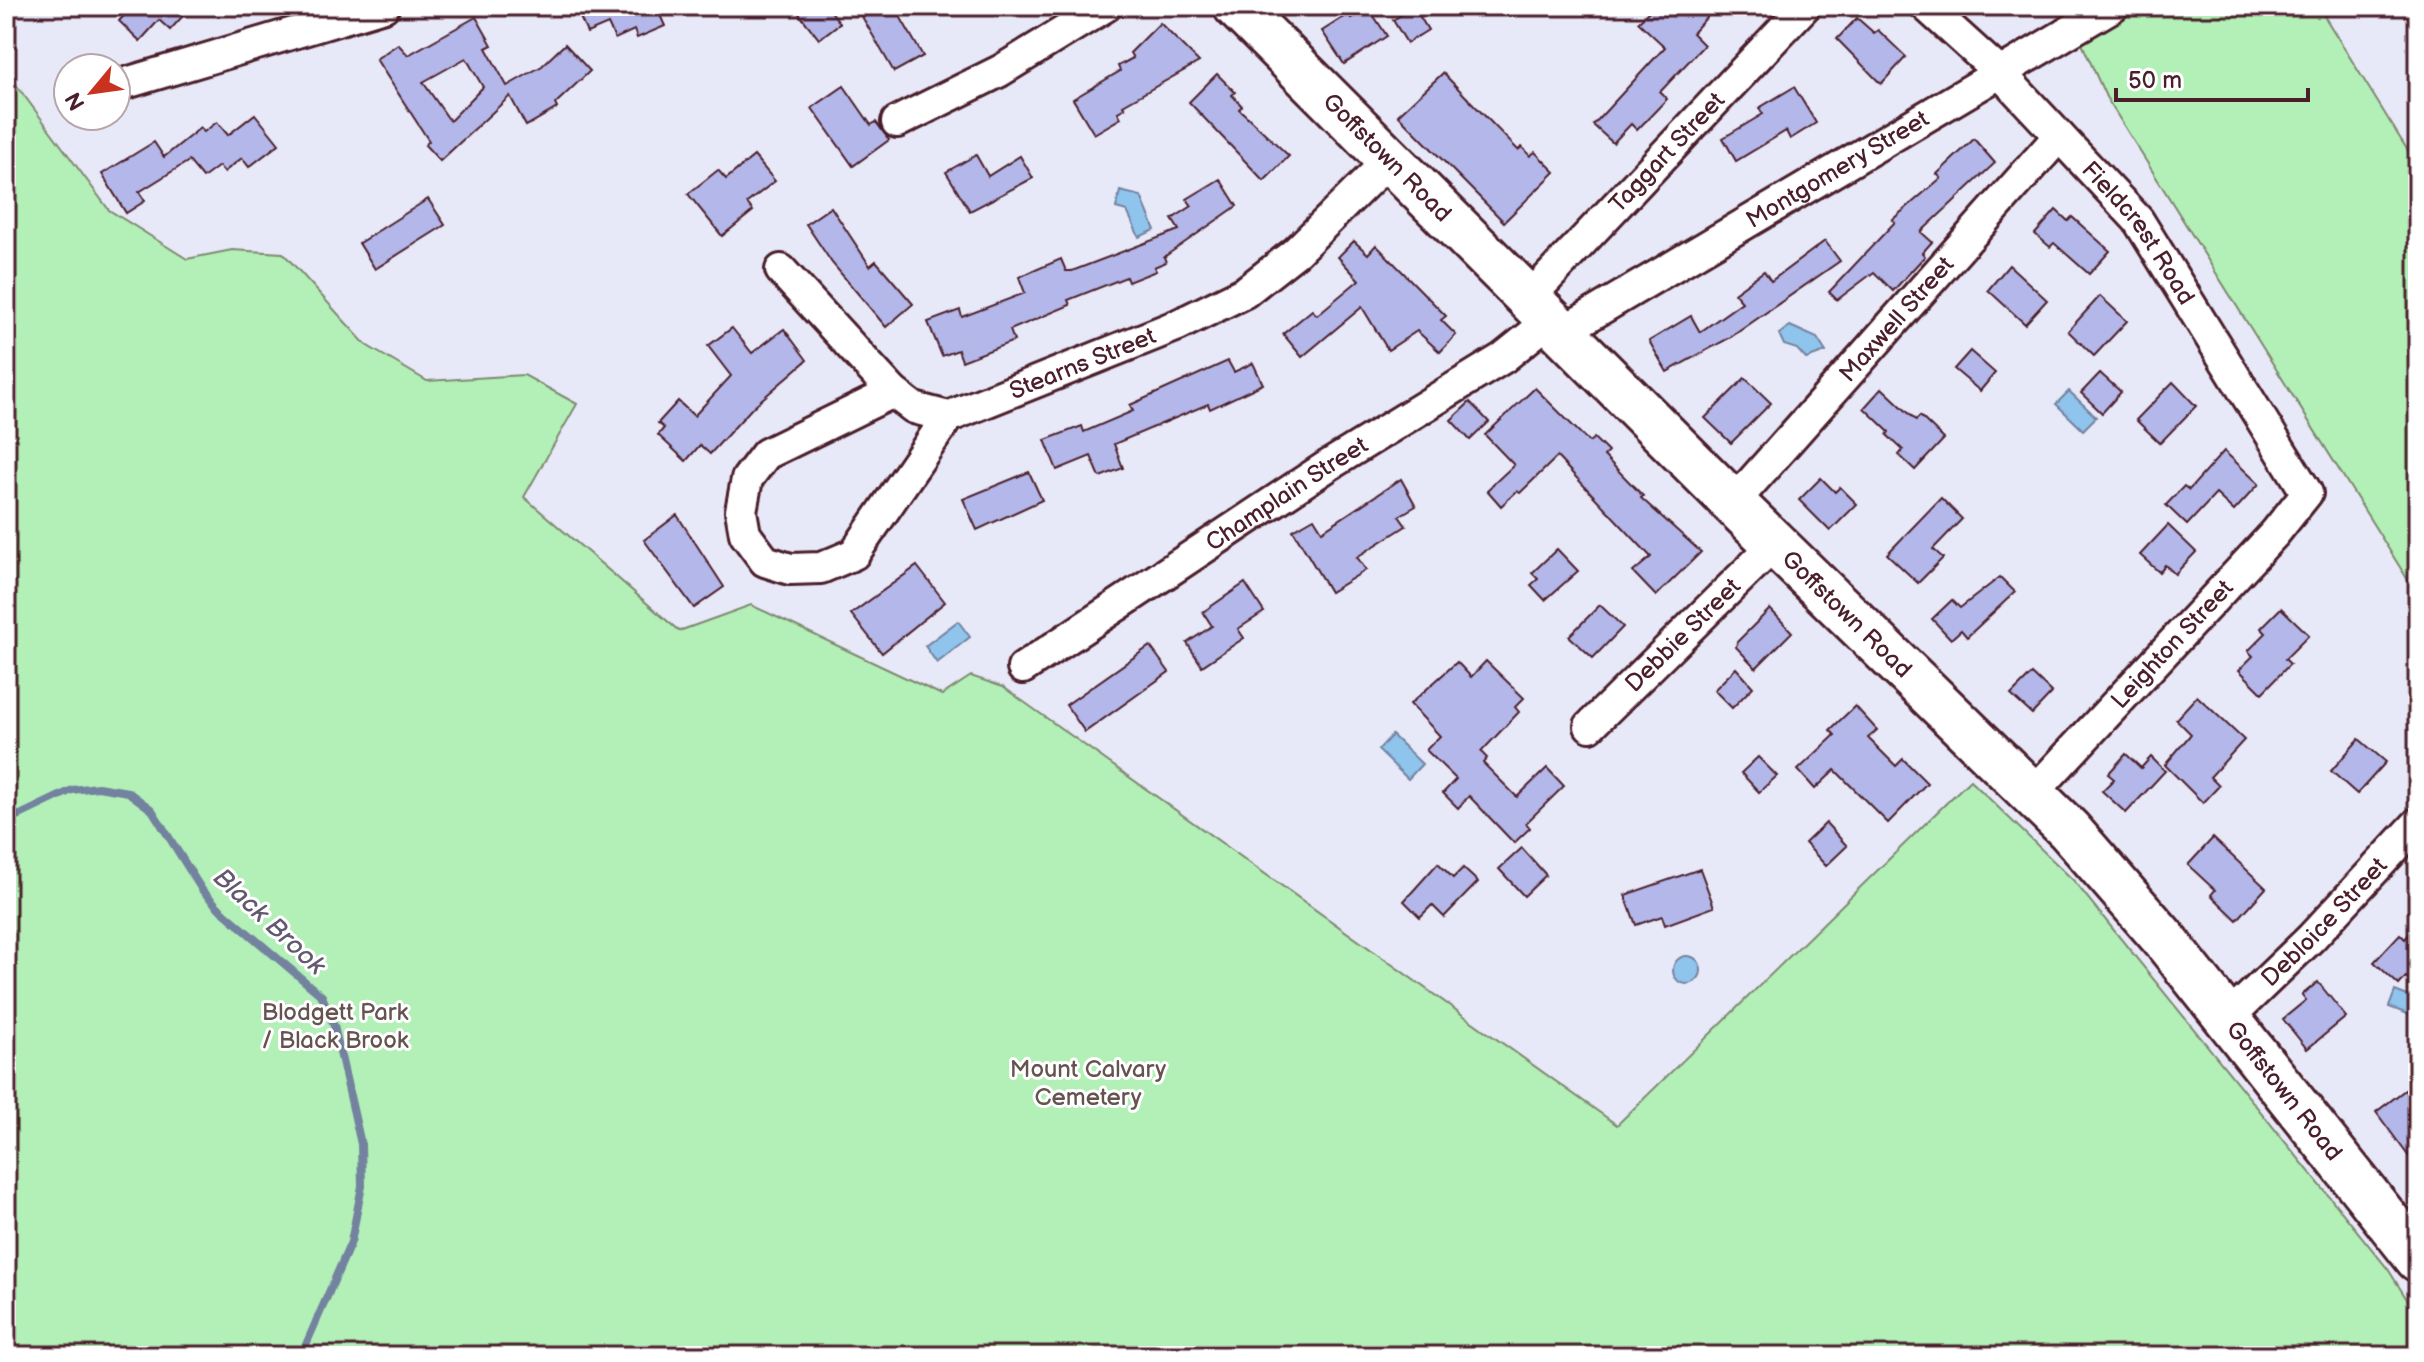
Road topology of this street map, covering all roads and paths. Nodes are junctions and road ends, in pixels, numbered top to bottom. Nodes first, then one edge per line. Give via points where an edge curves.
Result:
1 (384, 6) edge
2 (1106, 6) edge
3 (1236, 6) edge
4 (1805, 6) edge
5 (1926, 6) edge
6 (2113, 6) edge
7 (2001, 74) junction
8 (132, 81) edge
9 (897, 122) dead end
10 (2059, 136) junction
11 (1388, 161) junction
12 (781, 270) dead end
13 (1546, 317) junction
14 (893, 392) junction
15 (948, 417) junction
16 (2307, 493) joint
17 (1733, 503) junction
18 (1775, 544) junction
19 (1023, 668) dead end
20 (1590, 726) dead end
21 (2033, 793) junction
22 (2418, 823) edge
23 (2228, 1018) junction
24 (2416, 1250) edge

1 - 8 street
2 - 9 street via 1000,71
3 - 11 main road, Goffstown Road
4 - 13 street, Taggart Street
5 - 7 street, Fieldcrest Road
6 - 7 street, Montgomery Street
7 - 10 street, Fieldcrest Road
7 - 13 street, Montgomery Street
10 - 16 street, Fieldcrest Road via 2138,220
10 - 17 street, Maxwell Street
11 - 13 main road, Goffstown Road
11 - 15 street, Stearns Street via 1296,252 1245,292 1178,325
12 - 14 street
13 - 17 main road, Goffstown Road
13 - 19 street, Champlain Street via 1503,358 1316,474
14 - 15 street via 914,408
14 - 15 street via 766,454 747,479 741,511 745,534 765,561 790,569 821,568 854,554
16 - 21 street, Leighton Street
17 - 18 main road, Goffstown Road
18 - 20 street, Debbie Street
18 - 21 main road, Goffstown Road
21 - 23 main road, Goffstown Road
22 - 23 street, Debloice Street
23 - 24 main road, Goffstown Road

